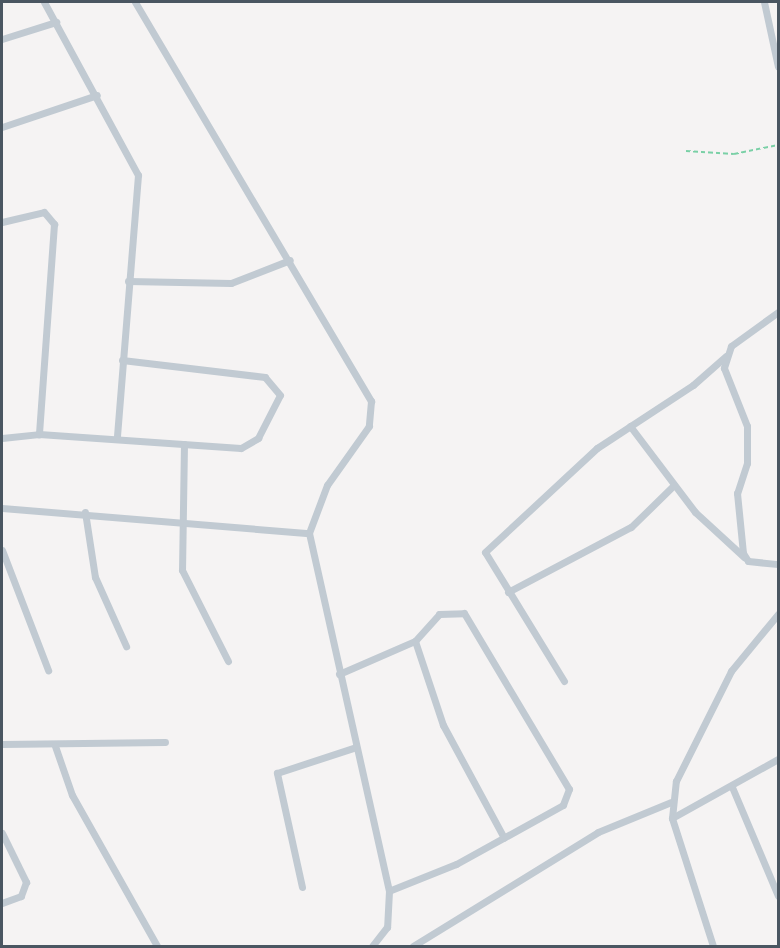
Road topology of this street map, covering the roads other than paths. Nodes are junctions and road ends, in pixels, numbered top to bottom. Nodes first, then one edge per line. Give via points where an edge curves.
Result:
1 (44, 2) edge
2 (135, 2) edge
3 (764, 2) edge
4 (56, 22) junction
5 (2, 39) edge
6 (778, 67) edge
7 (97, 95) junction
8 (2, 127) edge
9 (2, 222) edge
10 (290, 260) junction
11 (128, 281) junction
12 (778, 312) edge
13 (726, 356) junction
14 (122, 360) junction
15 (630, 426) junction
16 (39, 434) junction
17 (2, 438) edge
18 (117, 438) junction
19 (184, 444) junction
20 (674, 486) junction
21 (2, 508) edge
22 (85, 512) junction
23 (180, 522) junction
24 (309, 534) junction
25 (2, 550) edge
26 (748, 561) junction
27 (778, 564) edge
28 (508, 592) junction
29 (778, 614) edge
30 (415, 641) junction
31 (126, 646) dead end
32 (228, 660) dead end
33 (48, 670) dead end
34 (339, 674) junction
35 (564, 681) dead end
36 (165, 742) dead end
37 (2, 744) edge
38 (55, 746) junction
39 (356, 747) junction
40 (778, 759) edge
41 (732, 787) junction
42 (671, 802) junction
43 (672, 818) junction
44 (2, 833) edge
45 (504, 838) junction
46 (302, 887) dead end
47 (389, 891) junction
48 (778, 896) edge
49 (2, 903) edge
50 (157, 946) edge
51 (372, 946) edge
52 (413, 946) edge
53 (713, 946) edge

1 - 4 street
2 - 10 street
3 - 6 street
4 - 5 street
4 - 7 street
7 - 8 street
7 - 11 street via 138,175
9 - 16 street via 44,212 54,224
10 - 11 street via 231,283
10 - 24 street via 373,410 369,426 314,508
11 - 14 street
12 - 13 street via 742,336
13 - 15 street via 693,385
13 - 26 street via 727,382 747,426 747,463 738,493
14 - 18 street
14 - 19 street via 273,381 280,395 277,407 251,445
15 - 20 street
15 - 28 street via 597,448 551,497 486,550
16 - 17 street
16 - 18 street
18 - 19 street
19 - 23 street
20 - 26 street
20 - 28 street via 631,526
21 - 22 street
22 - 23 street
22 - 31 street via 95,577
23 - 24 street
23 - 32 street via 184,577
24 - 34 street
25 - 33 street
26 - 27 street
28 - 35 street
29 - 42 street via 732,671 676,781
30 - 34 street
30 - 45 street via 443,725
30 - 45 street via 439,614 464,613 566,779 569,797 563,805
34 - 39 street
36 - 38 street
37 - 38 street
38 - 50 street via 72,795
39 - 46 street via 277,773
39 - 47 street
40 - 41 street
41 - 43 street
41 - 48 street
42 - 43 street
42 - 52 street via 598,832
43 - 53 street
44 - 49 street via 26,882 21,896
45 - 47 street
47 - 51 street via 387,927

